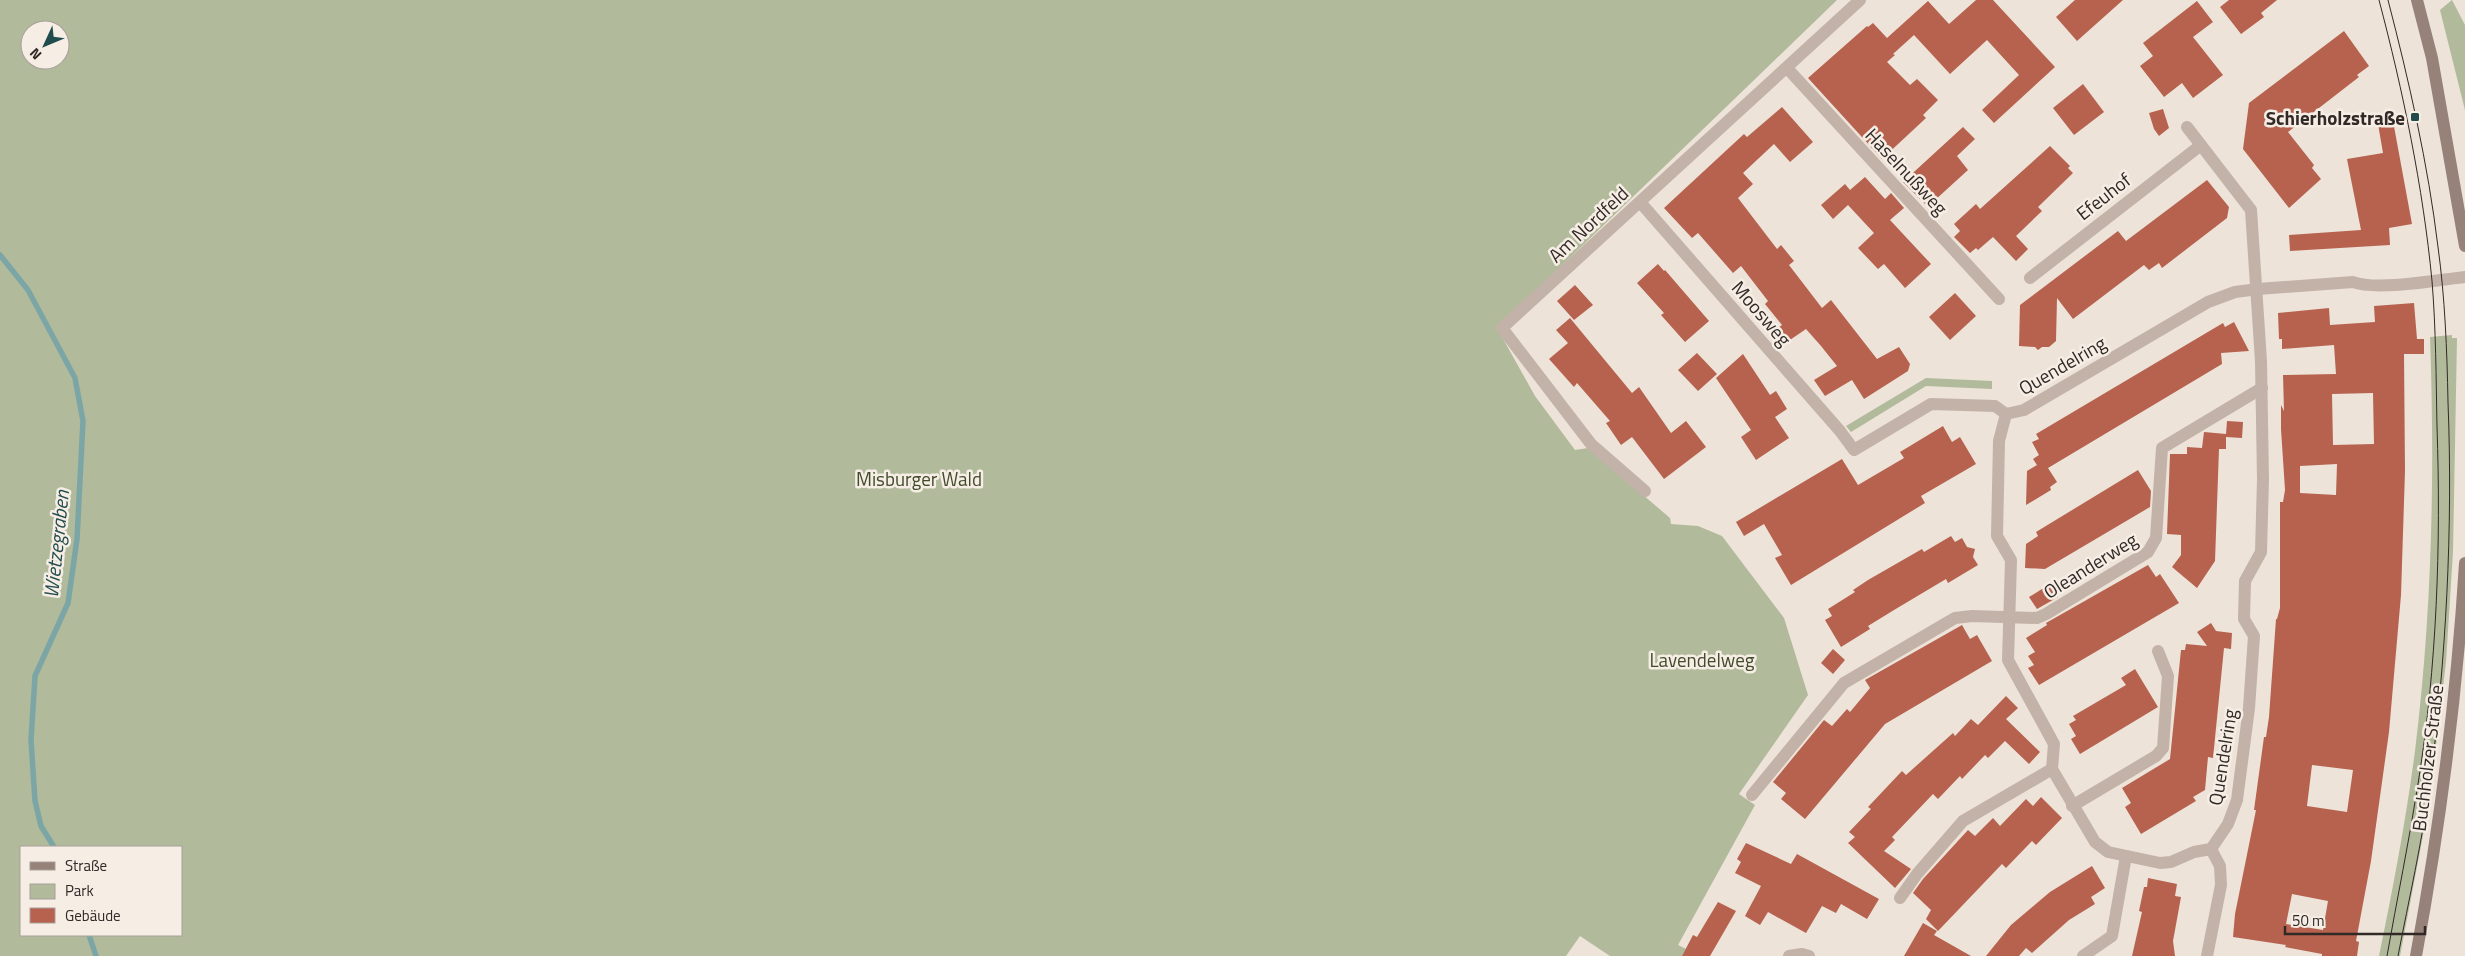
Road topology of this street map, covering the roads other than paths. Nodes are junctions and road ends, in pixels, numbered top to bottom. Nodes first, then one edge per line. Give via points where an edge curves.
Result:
1 (1860, 0) edge
2 (2417, 0) edge
3 (1786, 68) junction
4 (2186, 126) dead end
5 (2201, 145) junction
6 (1640, 202) junction
7 (2465, 246) edge
8 (2465, 277) edge
9 (2030, 278) dead end
10 (2258, 289) junction
11 (1999, 299) dead end
12 (2262, 388) junction
13 (2006, 414) junction
14 (1645, 491) dead end
15 (2465, 563) edge
16 (2010, 617) junction
17 (2158, 651) dead end
18 (2052, 770) junction
19 (1752, 794) dead end
20 (2072, 806) junction
21 (2211, 849) junction
22 (2126, 856) junction
23 (1900, 898) dead end
24 (1789, 956) edge
25 (1809, 956) edge
26 (2083, 956) edge
27 (2207, 956) edge
28 (2416, 956) edge

1 - 3 street, Am Nordfeld
2 - 7 main road via 2432,58
3 - 6 street, Am Nordfeld
3 - 11 street, Haselnußweg
4 - 5 street
5 - 9 street, Efeuhof
5 - 10 street via 2251,210
6 - 13 street, Moosweg via 1854,450 1931,404 1995,406
6 - 14 street, Am Nordfeld via 1502,328 1591,444
8 - 10 street, Quendelring via 2394,284 2362,285 2353,282
10 - 12 street, Quendelring
10 - 13 street, Quendelring via 2235,292 2208,302 2024,410
12 - 16 street, Oleanderweg via 2162,448 2156,538 2148,552 2046,614 2037,618
12 - 21 street, Quendelring via 2261,552 2245,581 2244,619 2254,636 2249,708 2237,800 2228,824
13 - 16 street, Quendelring via 1999,441 1997,536 2011,560
15 - 28 main road, Buchholzer Straße via 2454,706
16 - 18 street, Quendelring via 2008,660 2054,744
16 - 19 street via 1954,618 1844,683
17 - 20 street via 2168,676 2163,748 2156,756
18 - 20 street
18 - 23 street via 1964,821
20 - 22 street via 2100,848
21 - 22 street via 2160,863
21 - 27 street via 2220,866 2221,885
22 - 26 street via 2112,936
24 - 25 street

